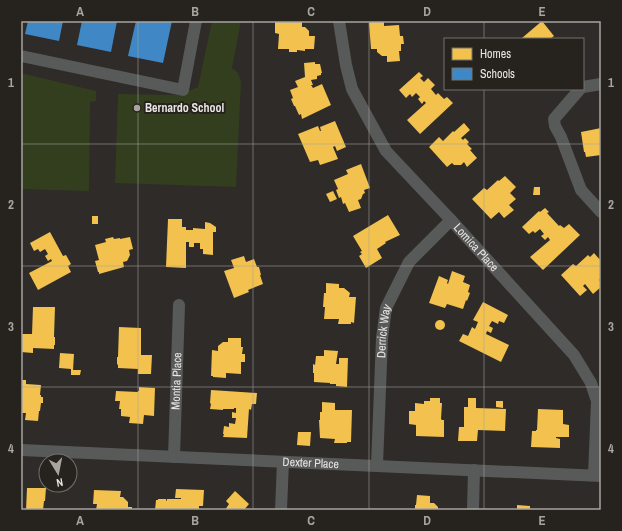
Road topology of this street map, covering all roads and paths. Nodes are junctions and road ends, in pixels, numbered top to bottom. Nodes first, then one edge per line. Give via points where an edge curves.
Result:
1 (196, 21) edge
2 (339, 21) edge
3 (21, 56) edge
4 (601, 84) edge
5 (584, 87) edge
6 (579, 90) edge
7 (601, 212) edge
8 (451, 220) junction
9 (179, 305) dead end
10 (21, 450) edge
11 (174, 457) junction
12 (282, 462) junction
13 (377, 466) junction
14 (474, 470) junction
15 (598, 476) edge
16 (281, 510) edge
17 (473, 510) edge

1 - 3 street via 182,90
2 - 8 street, Lomica Place via 352,89 386,151
4 - 5 street
6 - 7 street via 554,119 555,126 581,190
8 - 13 street, Derrick Way via 409,262 386,308 382,338
8 - 15 street, Lomica Place via 574,355 591,383 597,401
9 - 11 street, Montia Place
10 - 11 street, Dexter Place
11 - 12 street, Dexter Place
12 - 13 street, Dexter Place
12 - 16 street
13 - 14 street, Dexter Place
14 - 15 street, Dexter Place
14 - 17 street

